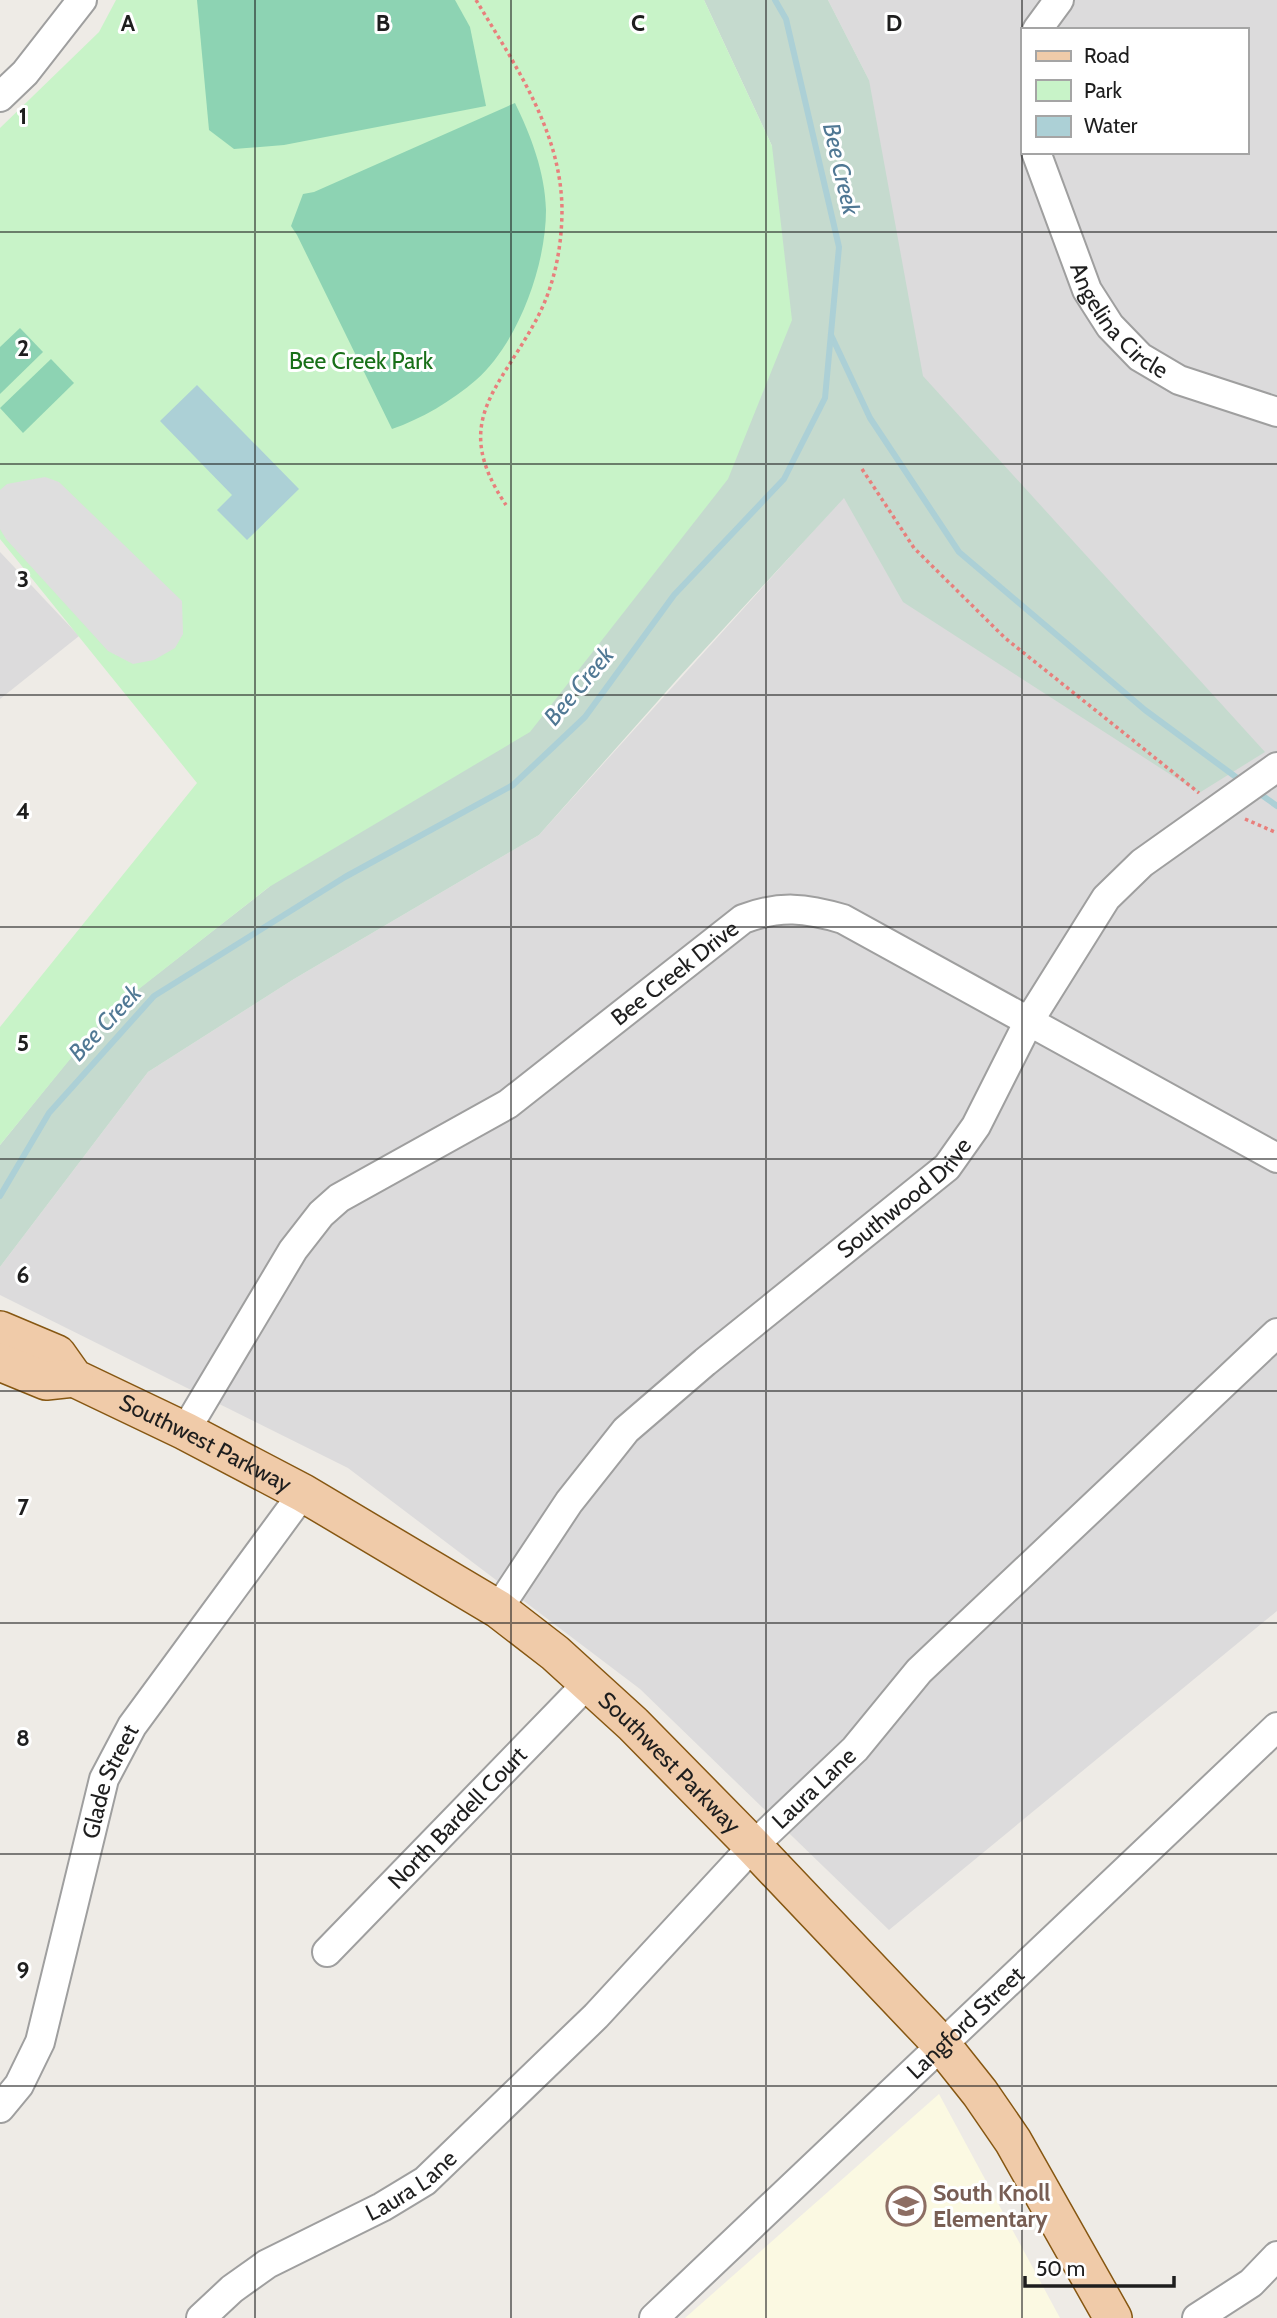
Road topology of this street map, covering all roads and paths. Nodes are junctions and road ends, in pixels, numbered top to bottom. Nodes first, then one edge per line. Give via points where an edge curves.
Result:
1 (82, 0) edge
2 (476, 0) edge
3 (1059, 0) edge
4 (1038, 28) edge
5 (0, 97) edge
6 (1037, 154) edge
7 (1277, 412) edge
8 (862, 469) dead end
9 (506, 505) dead end
10 (1277, 767) edge
11 (1209, 800) junction
12 (1277, 833) edge
13 (1030, 1021) junction
14 (1277, 1158) edge
15 (0, 1330) edge
16 (1277, 1333) edge
17 (0, 1362) edge
18 (74, 1378) junction
19 (185, 1431) junction
20 (303, 1493) junction
21 (498, 1609) junction
22 (588, 1683) junction
23 (1277, 1727) edge
24 (753, 1846) junction
25 (327, 1952) dead end
26 (941, 2045) junction
27 (0, 2108) edge
28 (1277, 2256) edge
29 (201, 2318) edge
30 (654, 2318) edge
31 (1113, 2318) edge
32 (1198, 2318) edge

1 - 5 street via 25,73
2 - 9 path via 544,123 558,164 562,209 552,281 536,321 485,406 481,446 486,469
3 - 4 street
6 - 7 street, Angelina Circle via 1087,290 1110,327 1140,357 1179,380
8 - 11 path via 914,548 1006,638
10 - 11 street, Southwood Drive
11 - 12 path
11 - 13 street, Southwood Drive via 1106,898
13 - 14 street, Bee Creek Drive
13 - 19 street, Bee Creek Drive via 843,919 814,910 786,909 743,919 508,1104 339,1198 321,1214 293,1250
13 - 21 street, Southwood Drive via 976,1126 947,1167 626,1430 569,1502
15 - 18 main road, Southwest Parkway via 57,1354
16 - 24 street, Laura Lane via 919,1671 855,1749
17 - 18 main road, Southwest Parkway via 46,1381
18 - 19 main road, Southwest Parkway
19 - 20 main road, Southwest Parkway
20 - 21 main road, Southwest Parkway
20 - 27 street, Glade Street via 132,1726 104,1779 40,2042 19,2085
21 - 22 main road, Southwest Parkway
22 - 24 main road, Southwest Parkway
22 - 25 street, North Bardell Court
23 - 26 street, Langford Street
24 - 26 main road, Southwest Parkway
24 - 29 street, Laura Lane via 596,2016 425,2181 267,2264
26 - 30 street, Langford Street
26 - 31 main road, Southwest Parkway via 1013,2141
28 - 32 street via 1251,2283

